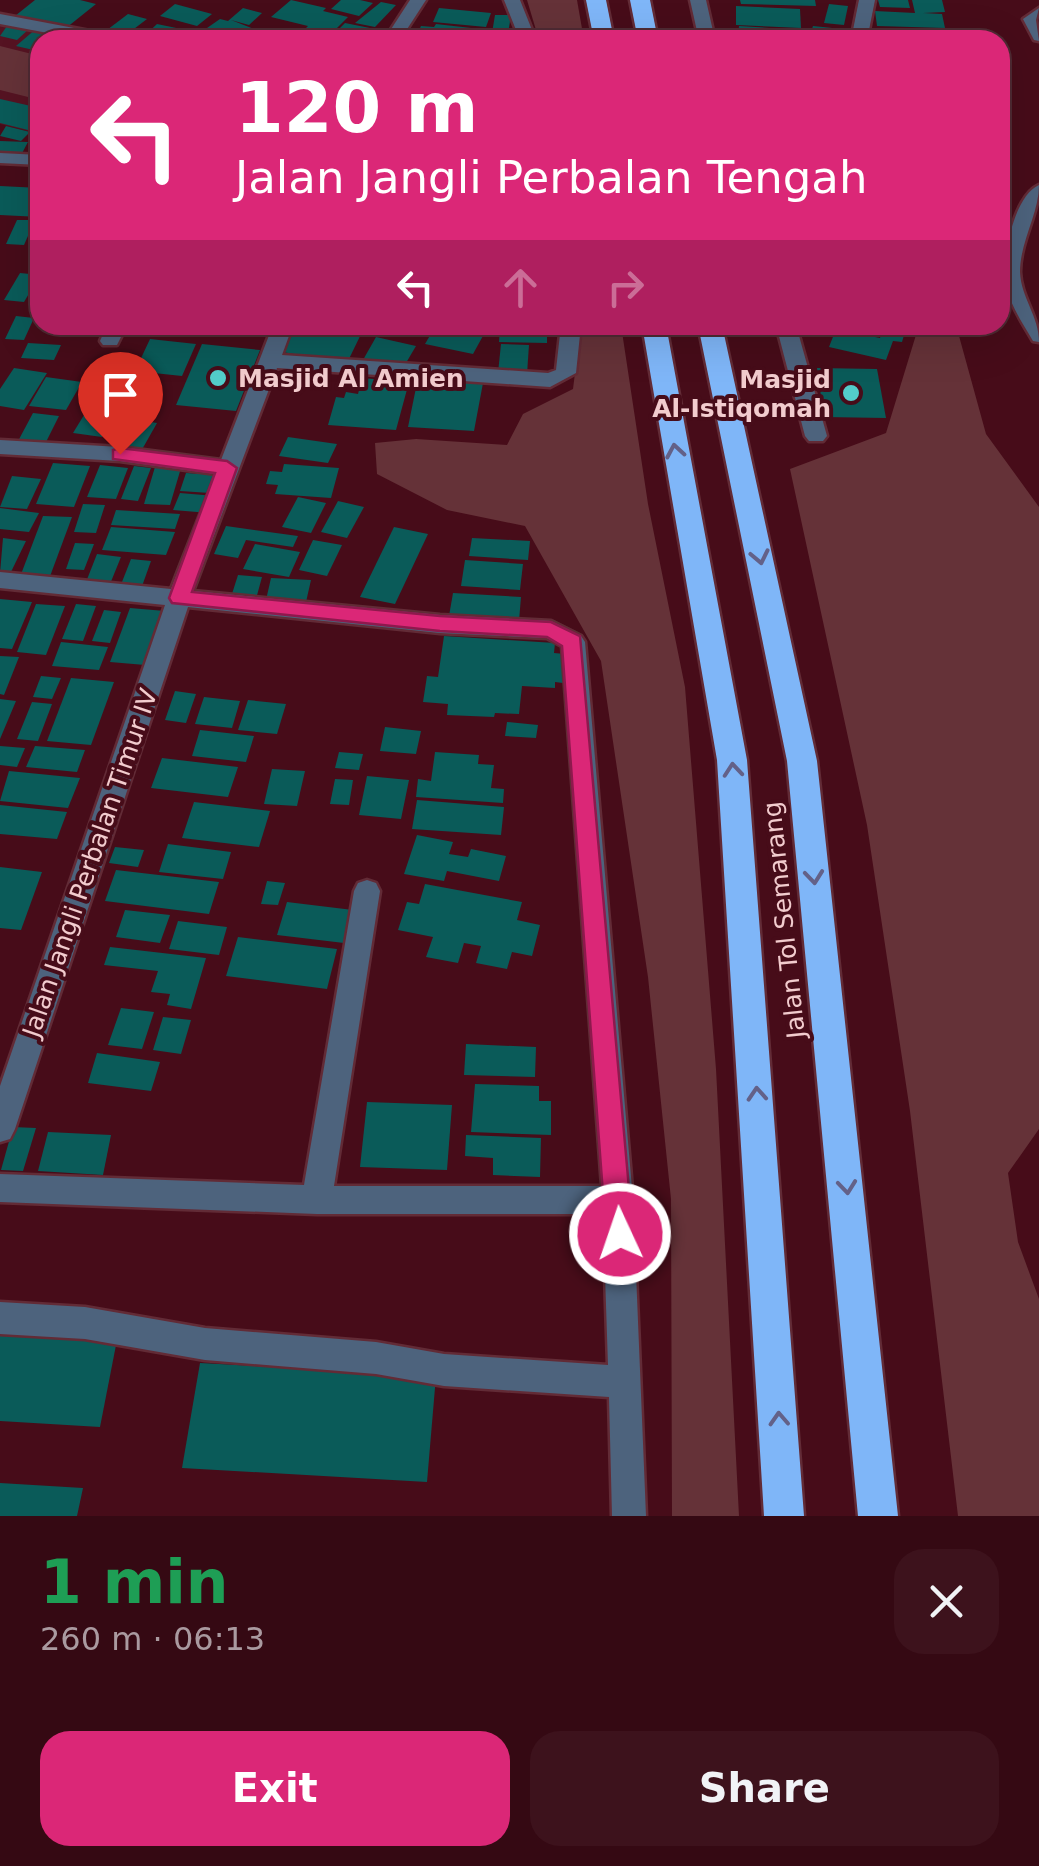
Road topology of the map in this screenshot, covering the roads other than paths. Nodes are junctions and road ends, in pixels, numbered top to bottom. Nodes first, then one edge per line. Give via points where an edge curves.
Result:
1 (418, 0) edge
2 (512, 0) edge
3 (596, 0) edge
4 (640, 0) edge
5 (698, 0) edge
6 (867, 0) edge
7 (1039, 12) edge
8 (0, 19) edge
9 (58, 30) edge
10 (398, 30) edge
11 (524, 30) edge
12 (602, 30) edge
13 (646, 30) edge
14 (705, 30) edge
15 (861, 30) edge
16 (1039, 37) edge
17 (0, 158) edge
18 (30, 160) edge
19 (1039, 189) edge
20 (279, 335) edge
21 (569, 335) edge
22 (656, 335) edge
23 (712, 335) edge
24 (789, 335) edge
25 (1039, 337) edge
26 (270, 361) junction
27 (816, 436) dead end
28 (0, 447) edge
29 (227, 468) junction
30 (0, 580) edge
31 (179, 598) junction
32 (367, 891) dead end
33 (0, 1129) edge
34 (0, 1188) edge
35 (317, 1200) junction
36 (618, 1200) junction
37 (0, 1318) edge
38 (626, 1382) junction
39 (629, 1516) edge
40 (784, 1516) edge
41 (878, 1516) edge

1 - 10 street
2 - 11 street
3 - 12 highway
4 - 13 highway
5 - 14 street
6 - 15 street
7 - 16 lane via 1029,19
8 - 9 street
17 - 18 street
19 - 25 lane via 1023,214 1012,282
20 - 26 street, Jalan Jangli Perbalan Timur IV
21 - 26 street via 566,373 550,380
40 -> 22 highway, Jalan Tol Semarang via 732,760
23 -> 41 highway, Jalan Tol Semarang via 802,761
24 - 27 street
26 - 29 street, Jalan Jangli Perbalan Timur IV
28 - 29 street
29 - 31 street, Jalan Jangli Perbalan Timur IV
30 - 31 street
31 - 33 street, Jalan Jangli Perbalan Timur IV
31 - 36 street via 569,636
32 - 35 street
34 - 35 street
35 - 36 street
36 - 38 street
37 - 38 street via 85,1322 205,1344 444,1370
38 - 39 street

